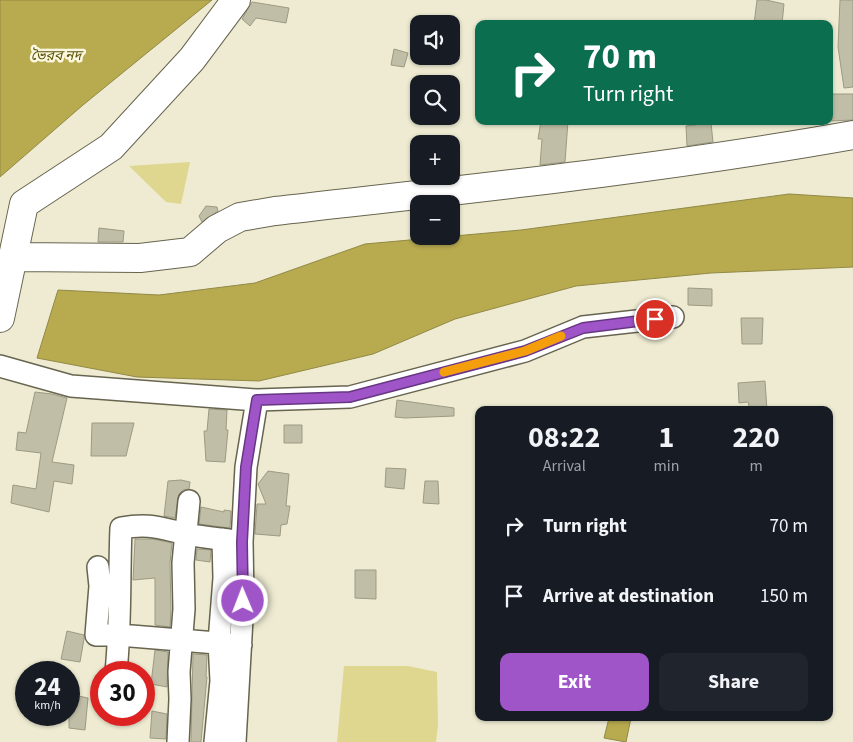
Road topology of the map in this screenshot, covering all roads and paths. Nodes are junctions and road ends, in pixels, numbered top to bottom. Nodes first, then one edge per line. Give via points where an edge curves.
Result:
1 (236, 0) edge
2 (853, 135) edge
3 (12, 257) junction
4 (673, 317) dead end
5 (0, 318) edge
6 (0, 366) edge
7 (257, 400) junction
8 (189, 501) dead end
9 (187, 534) junction
10 (233, 540) junction
11 (98, 567) dead end
12 (119, 635) junction
13 (182, 641) junction
14 (219, 642) junction
15 (241, 645) junction
16 (117, 661) edge
17 (178, 742) edge
18 (215, 742) edge
19 (235, 742) edge

1 - 3 street via 192,59 111,147 24,204
2 - 3 street via 769,150 560,178 240,217 217,229 190,252 140,258
3 - 5 street
4 - 7 street via 583,328 525,351 350,397
6 - 7 street via 71,386
7 - 10 street
8 - 9 street
9 - 10 street
9 - 12 street via 142,525 121,528
9 - 13 street via 183,563
10 - 14 street via 224,578
10 - 15 street via 243,601
11 - 12 street via 100,586 96,635
12 - 13 street
12 - 16 street
13 - 14 street
13 - 17 street
14 - 15 street
14 - 18 street via 221,681
15 - 19 street

